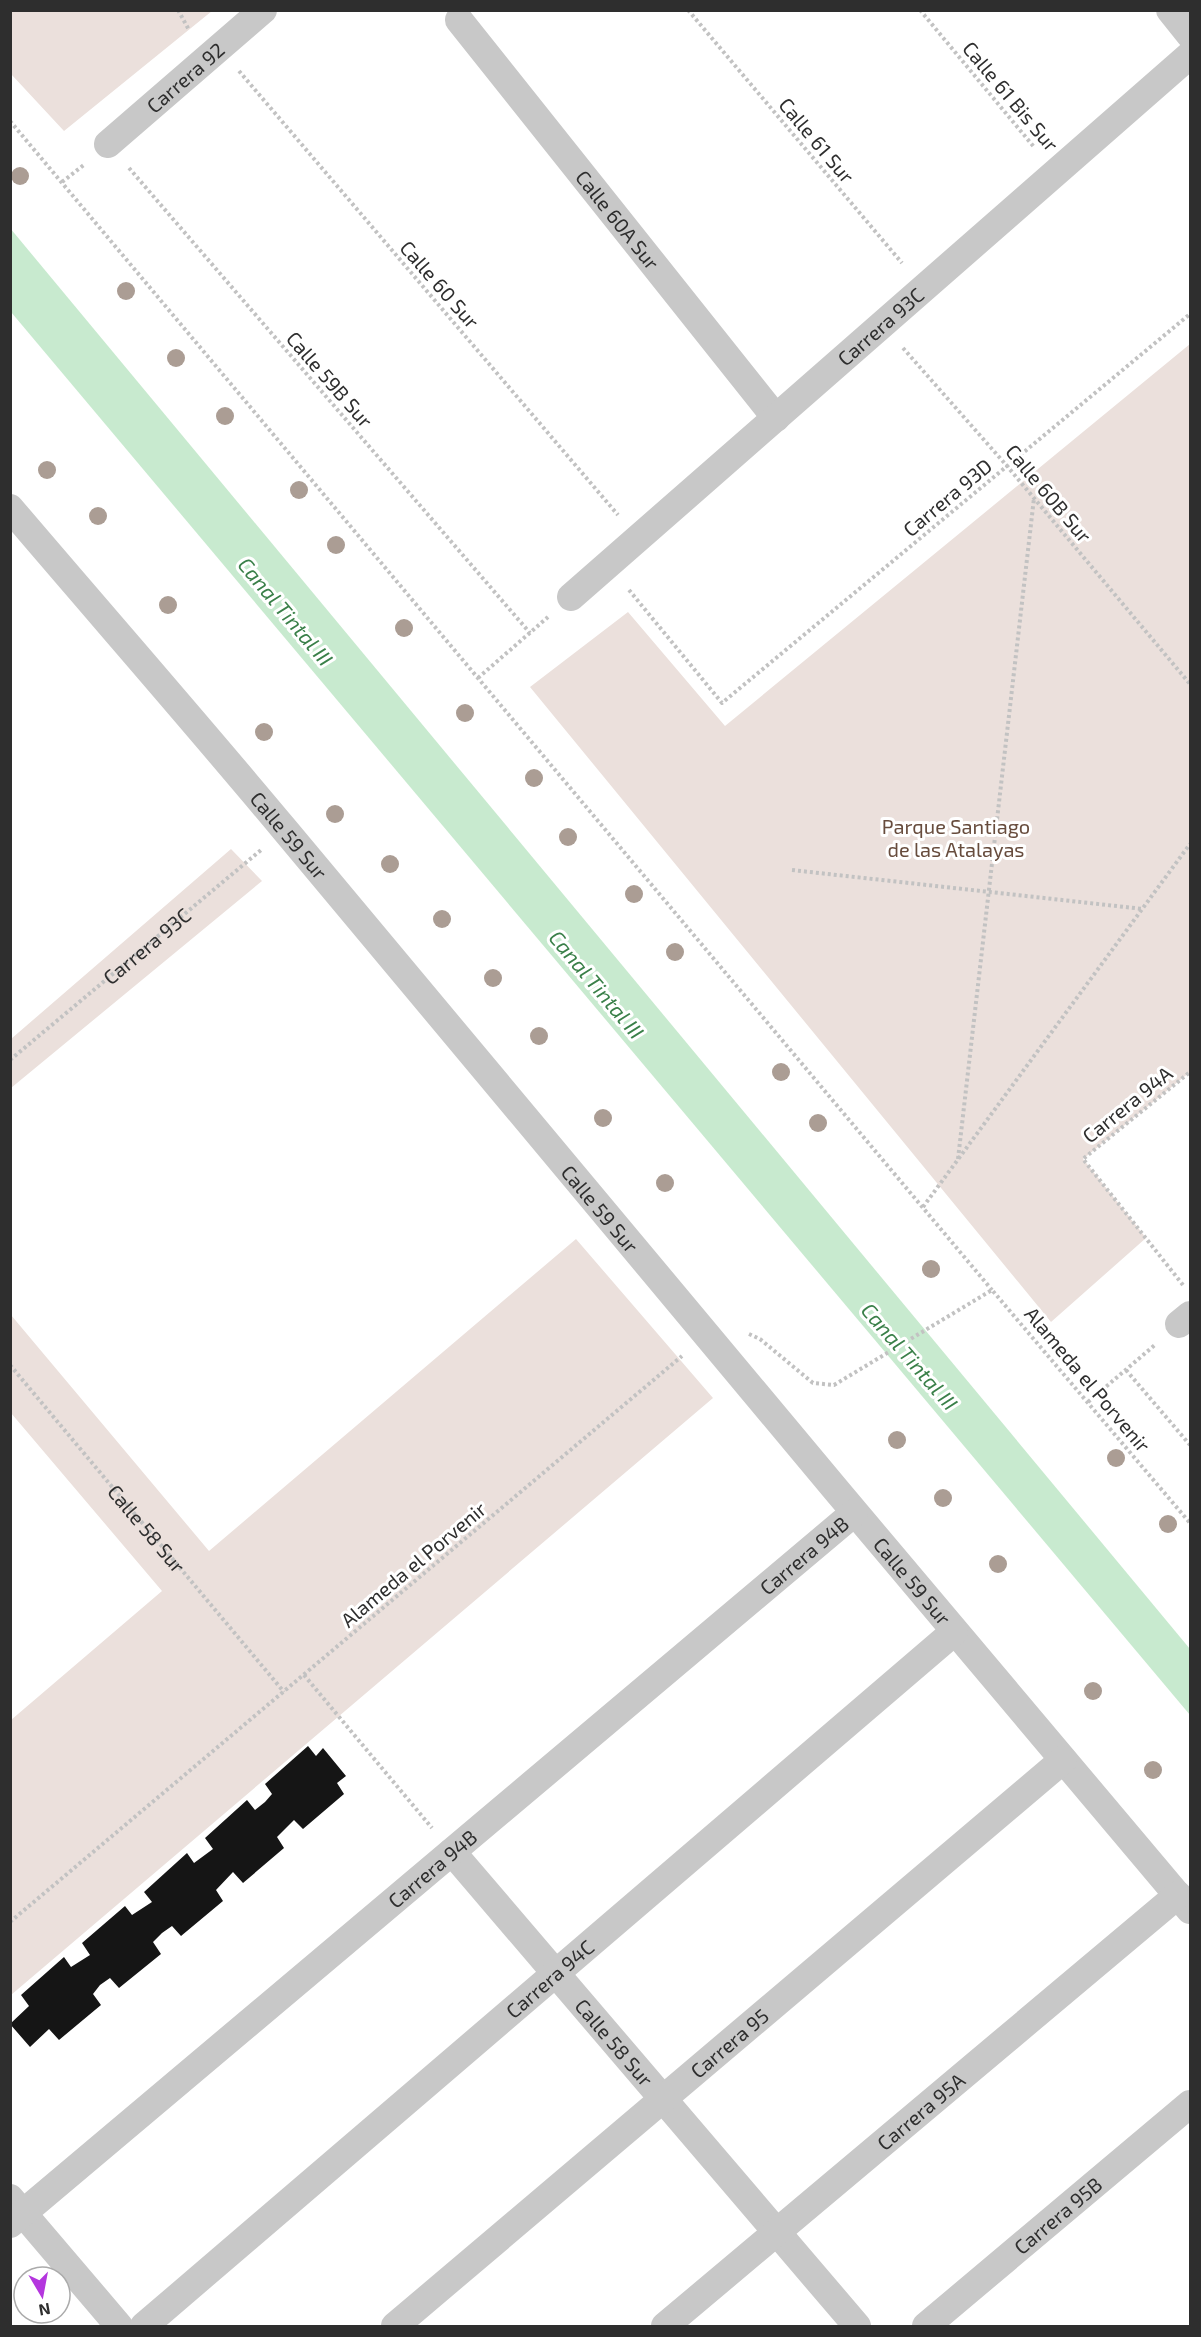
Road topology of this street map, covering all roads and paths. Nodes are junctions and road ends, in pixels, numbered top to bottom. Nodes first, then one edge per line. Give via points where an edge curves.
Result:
1 (263, 10) edge
2 (688, 10) edge
3 (920, 10) edge
4 (1170, 10) edge
5 (459, 20) dead end
6 (1191, 35) edge
7 (219, 48) junction
8 (1191, 55) edge
9 (10, 121) edge
10 (108, 144) joint
11 (1056, 173) junction
12 (924, 289) junction
13 (1191, 314) edge
14 (882, 325) junction
15 (776, 418) junction
16 (1007, 466) junction
17 (1034, 498) junction
18 (10, 508) edge
19 (638, 538) junction
20 (608, 565) junction
21 (571, 597) joint
22 (530, 633) junction
23 (478, 678) junction
24 (1191, 684) edge
25 (285, 830) junction
26 (1191, 844) edge
27 (792, 870) dead end
28 (989, 892) junction
29 (1143, 909) junction
30 (10, 1060) edge
31 (1191, 1072) edge
32 (958, 1159) junction
33 (923, 1208) junction
34 (993, 1290) junction
35 (1191, 1293) edge
36 (1185, 1319) edge
37 (710, 1340) junction
38 (10, 1365) edge
39 (1126, 1370) junction
40 (1088, 1402) junction
41 (1191, 1445) edge
42 (854, 1513) junction
43 (1191, 1523) edge
44 (954, 1632) junction
45 (304, 1675) junction
46 (284, 1692) junction
47 (1063, 1760) junction
48 (452, 1852) junction
49 (1184, 1902) edge
50 (10, 1923) edge
51 (556, 1973) junction
52 (663, 2099) junction
53 (1191, 2104) edge
54 (15, 2212) edge
55 (777, 2233) junction
56 (119, 2326) edge
57 (144, 2326) edge
58 (395, 2326) edge
59 (665, 2326) edge
60 (857, 2326) edge
61 (926, 2326) edge

1 - 7 street, Carrera 92
2 - 12 path, Calle 61 Sur
3 - 11 path, Calle 61 Bis Sur
4 - 6 street
5 - 15 street, Calle 60A Sur
7 - 10 street, Carrera 92
7 - 19 path, Calle 60 Sur
8 - 11 street, Carrera 93C
9 - 23 path, Alameda el Porvenir
10 - 22 path, Calle 59B Sur
11 - 12 street, Carrera 93C
12 - 14 street, Carrera 93C
13 - 16 path, Carrera 93D
14 - 15 street, Carrera 93C
14 - 16 path, Calle 60B Sur
15 - 19 street, Carrera 93C
16 - 17 path, Calle 60B Sur
16 - 20 path, Carrera 93D via 722,703
17 - 24 path, Calle 60B Sur
17 - 28 path
18 - 25 street, Calle 59 Sur
19 - 20 street, Carrera 93C
20 - 21 street, Carrera 93C
21 - 22 path
22 - 23 path
23 - 33 path, Alameda el Porvenir
25 - 30 path, Carrera 93C
25 - 37 street, Calle 59 Sur
26 - 29 path
27 - 28 path
28 - 29 path
28 - 32 path
29 - 32 path
31 - 35 path, Carrera 94A via 1083,1159
32 - 33 path
33 - 34 path, Alameda el Porvenir
34 - 37 path, Alameda el Porvenir via 834,1385 813,1383 760,1339 734,1326
34 - 40 path, Alameda el Porvenir
36 - 39 path
37 - 42 street, Calle 59 Sur
37 - 45 path, Alameda el Porvenir via 679,1358
38 - 46 path, Calle 58 Sur
39 - 40 path
39 - 41 path
40 - 43 path, Alameda el Porvenir
42 - 44 street, Calle 59 Sur
42 - 48 street, Carrera 94B
44 - 47 street, Calle 59 Sur
44 - 51 street, Carrera 94C
45 - 46 path, Alameda el Porvenir
45 - 48 path
46 - 50 path, Alameda el Porvenir
47 - 49 street, Calle 59 Sur
47 - 52 street, Carrera 95
48 - 51 street, Calle 58 Sur
48 - 54 street, Carrera 94B
49 - 55 street, Carrera 95A
51 - 52 street, Calle 58 Sur
51 - 57 street, Carrera 94C
52 - 55 street, Calle 58 Sur
52 - 58 street, Carrera 95
53 - 61 street, Carrera 95B
54 - 56 street
55 - 59 street, Carrera 95A
55 - 60 street, Calle 58 Sur

